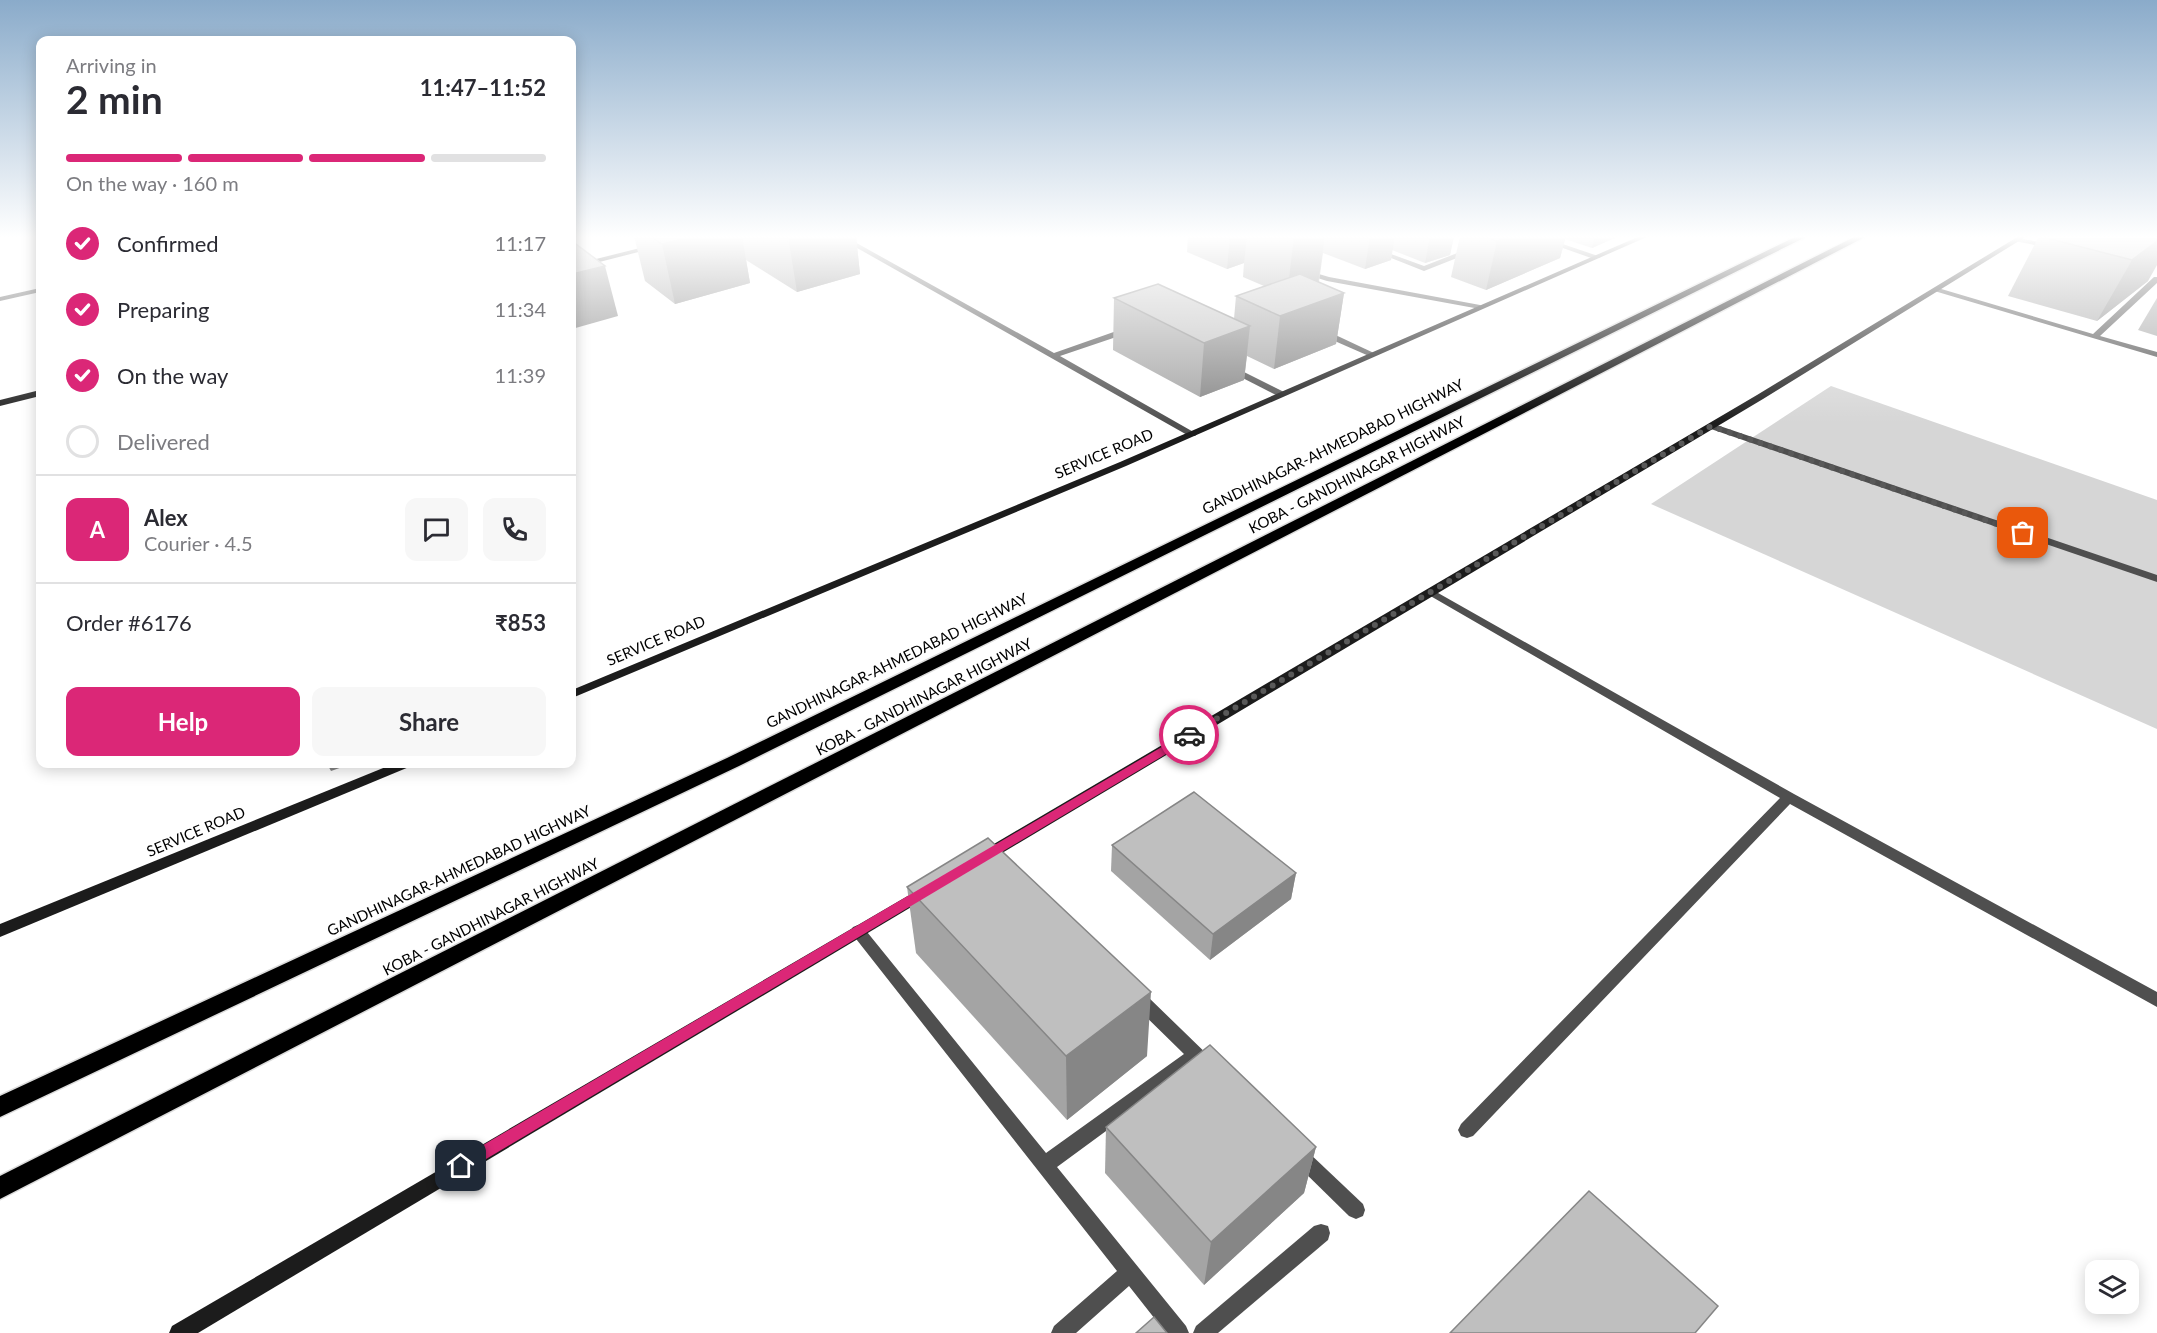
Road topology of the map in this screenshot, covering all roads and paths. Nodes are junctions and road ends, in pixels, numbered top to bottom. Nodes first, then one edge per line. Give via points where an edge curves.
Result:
1 (949, 298) edge
2 (1432, 298) edge
3 (1501, 298) edge
4 (1677, 298) edge
5 (1741, 298) edge
6 (1921, 298) edge
7 (1963, 298) edge
8 (2136, 298) edge
9 (1480, 307) junction
10 (1138, 328) edge
11 (1315, 329) edge
12 (2094, 337) junction
13 (1372, 354) junction
14 (2157, 355) edge
15 (1053, 356) junction
16 (1223, 365) edge
17 (36, 394) edge
18 (1281, 394) junction
19 (0, 403) edge
20 (1711, 426) junction
21 (1192, 434) junction
22 (2157, 579) edge
23 (1431, 591) junction
24 (576, 692) edge
25 (394, 768) edge
26 (1789, 797) junction
27 (975, 862) edge
28 (936, 885) edge
29 (0, 931) edge
30 (858, 931) junction
31 (1129, 989) edge
32 (2157, 999) edge
33 (1196, 1055) junction
34 (1221, 1079) edge
35 (0, 1107) edge
36 (1467, 1130) dead end
37 (1289, 1145) edge
38 (1045, 1165) junction
39 (0, 1188) edge
40 (1356, 1210) dead end
41 (1321, 1233) dead end
42 (1130, 1272) junction
43 (179, 1333) edge
44 (1061, 1333) edge
45 (1179, 1333) edge
46 (1203, 1333) edge

1 - 15 street
2 - 9 street
3 - 9 street, SERVICE ROAD
4 - 35 main road, GANDHINAGAR-AHMEDABAD HIGHWAY via 733,762
5 - 39 main road, KOBA - GANDHINAGAR HIGHWAY
6 - 20 street
7 - 12 street
8 - 12 street
9 - 13 street, SERVICE ROAD
10 - 15 street
11 - 13 street
12 - 14 street
13 - 18 street, SERVICE ROAD
15 - 21 street
16 - 18 street
17 - 19 street
18 - 21 street, SERVICE ROAD
20 - 22 street
20 - 23 street
21 - 24 street, SERVICE ROAD
23 - 26 street
23 - 27 street
25 - 29 street, SERVICE ROAD
26 - 32 street
26 - 36 street
28 - 30 street
30 - 38 street
30 - 43 street
31 - 33 street
33 - 34 street
33 - 38 street
37 - 40 street
38 - 42 street
41 - 46 street
42 - 44 street
42 - 45 street

